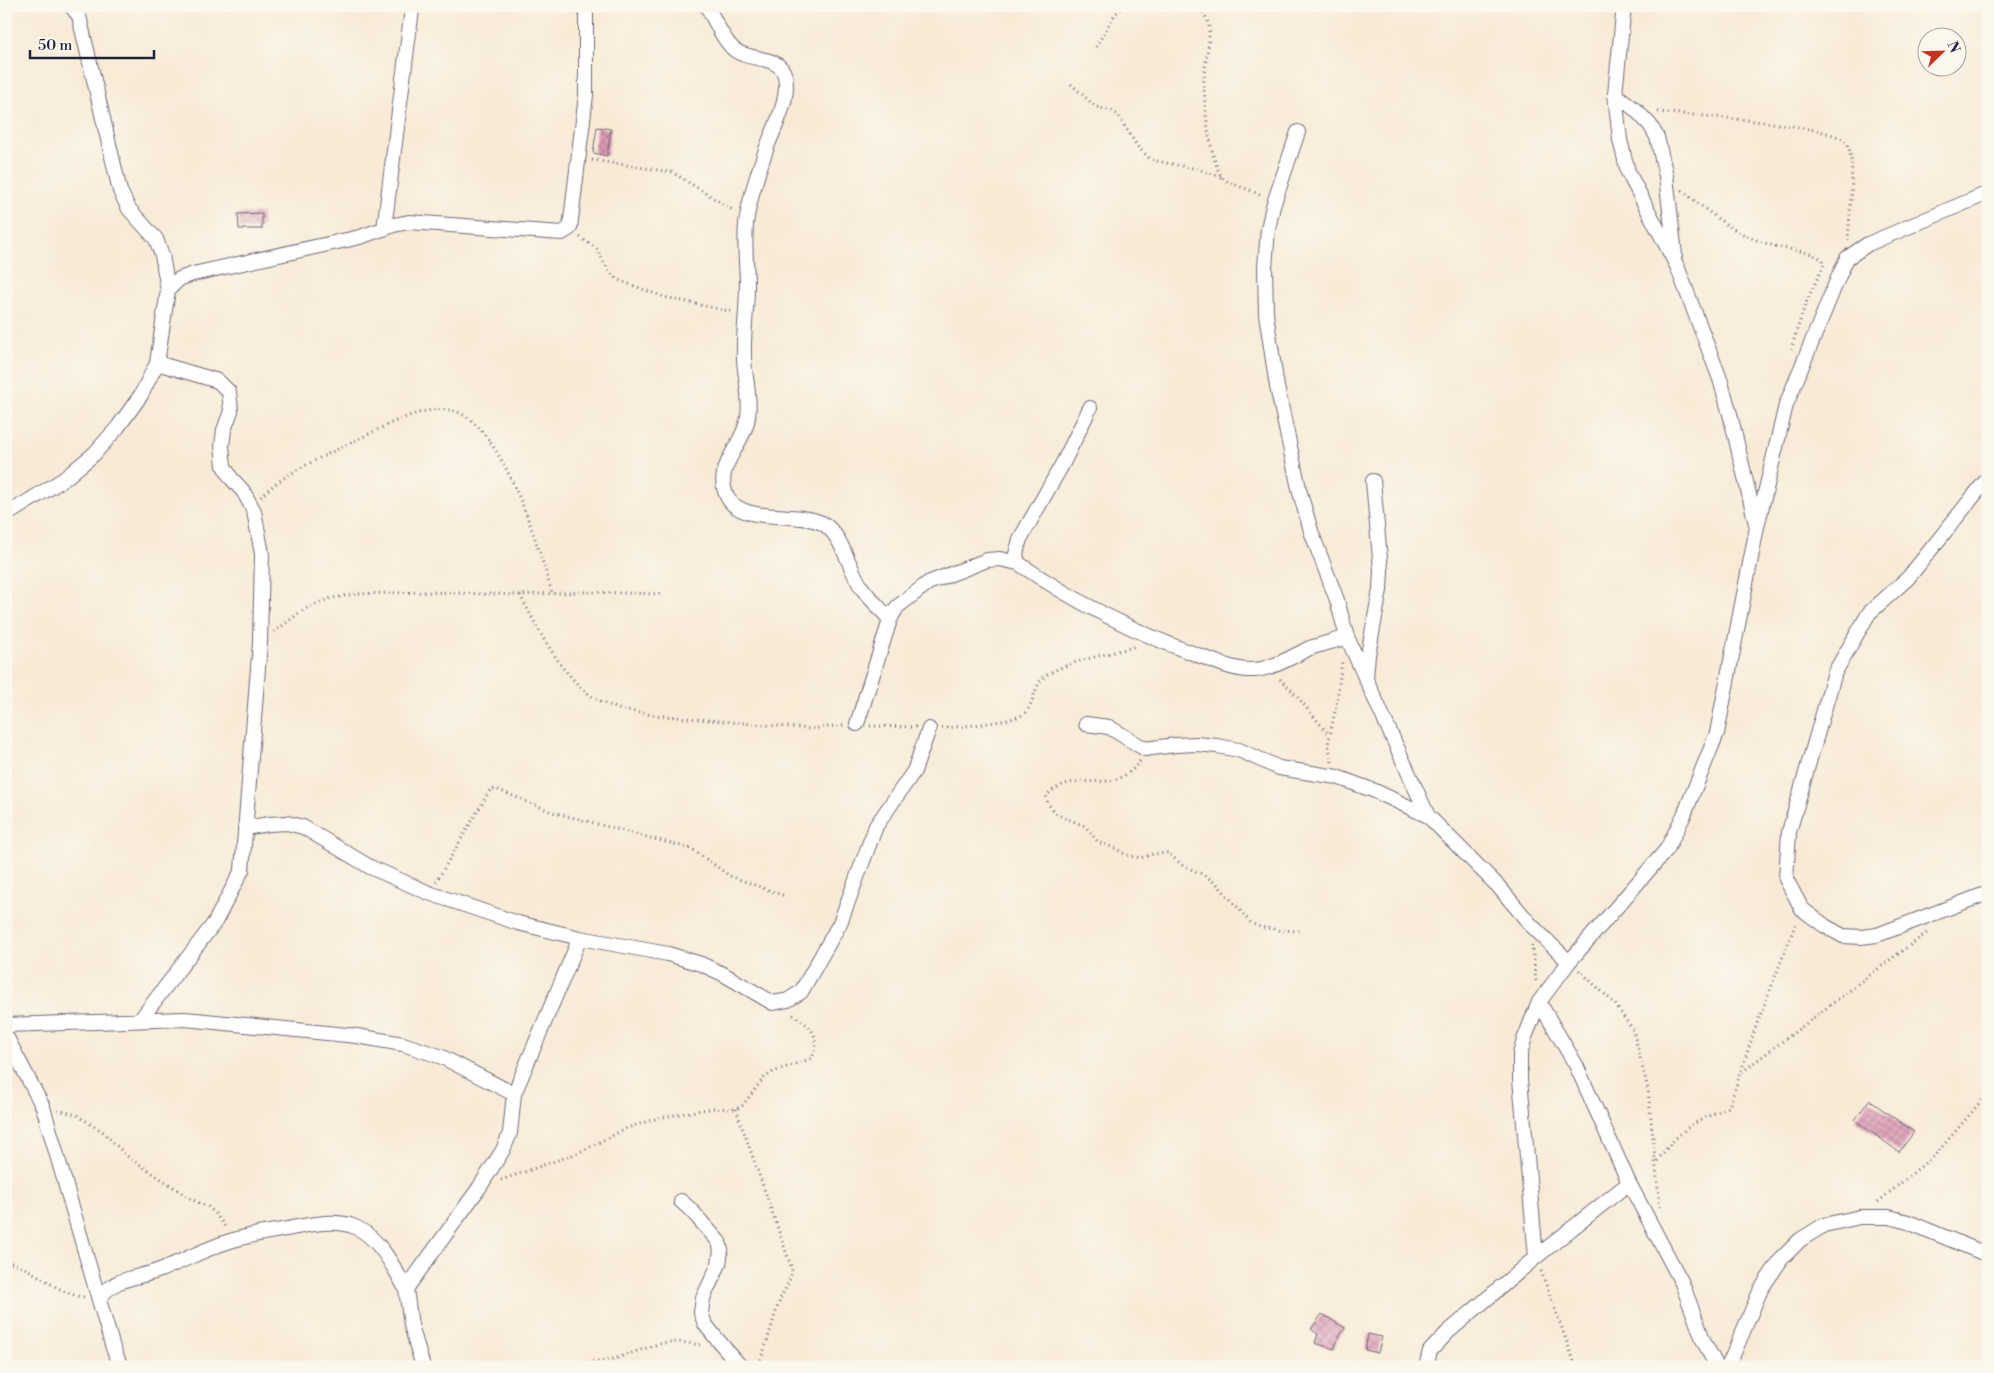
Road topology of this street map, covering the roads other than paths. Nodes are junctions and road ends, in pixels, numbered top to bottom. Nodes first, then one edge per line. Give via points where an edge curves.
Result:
1 (586, 6) edge
2 (707, 6) edge
3 (1624, 6) edge
4 (77, 9) edge
5 (412, 9) dead end
6 (1615, 94) junction
7 (1298, 132) dead end
8 (1988, 193) edge
9 (384, 229) junction
10 (1677, 266) junction
11 (168, 290) junction
12 (157, 363) junction
13 (1090, 408) dead end
14 (1988, 478) edge
15 (1373, 481) dead end
16 (6, 515) edge
17 (1757, 527) junction
18 (1018, 563) junction
19 (890, 620) junction
20 (1347, 638) junction
21 (1366, 682) junction
22 (857, 724) road end
23 (1086, 724) dead end
24 (929, 729) road end
25 (1428, 816) junction
26 (245, 828) junction
27 (1988, 893) edge
28 (580, 938) junction
29 (1569, 962) junction
30 (1539, 1002) junction
31 (140, 1020) junction
32 (6, 1025) edge
33 (6, 1036) edge
34 (514, 1094) junction
35 (1629, 1184) junction
36 (680, 1200) dead end
37 (1988, 1255) edge
38 (1536, 1257) junction
39 (406, 1290) junction
40 (100, 1298) junction
41 (113, 1348) junction
42 (111, 1367) edge
43 (121, 1367) edge
44 (422, 1367) edge
45 (741, 1367) edge
46 (1426, 1367) edge
47 (1717, 1367) edge
48 (1728, 1367) edge

1 - 9 street via 586,95 570,228 562,232 409,222
2 - 19 street via 733,49 780,67 786,88 747,218 744,359 749,416 723,471 722,485 729,500 741,509 766,516 822,523 835,536 861,588
3 - 6 street
4 - 11 street via 120,191 129,209 156,239
5 - 9 street
6 - 10 street via 1620,140 1628,172
6 - 10 street via 1636,110 1657,137 1666,176
7 - 20 street via 1268,229 1266,314 1277,387 1300,493
8 - 17 street via 1868,244 1847,258 1786,405
9 - 11 street via 193,274 180,279
10 - 17 street via 1728,405
11 - 12 street
12 - 16 street via 141,395 94,454 64,479
12 - 26 street via 218,381 229,392 230,411 222,446 224,466 254,511 262,554 260,643
13 - 18 street via 1020,539 1016,554
14 - 27 street via 1908,578 1869,613 1835,672 1789,832 1786,880 1802,909 1843,936 1877,935
15 - 21 street via 1381,570
17 - 29 street via 1717,733 1684,815 1667,849
18 - 19 street via 987,560 928,583 897,607
18 - 20 street via 1066,595 1104,615 1187,652 1237,669 1266,668 1313,647
19 - 22 street
20 - 21 street
21 - 25 street
23 - 25 street via 1109,727 1145,749 1175,745 1239,750 1279,768 1337,777
24 - 28 street via 914,771 876,826 840,922 801,992 788,1000 773,1003 723,974 668,954
25 - 29 street
26 - 28 street via 287,823 303,827 370,867 429,893 518,923
26 - 31 street via 242,870 227,901 215,922
28 - 34 street
29 - 30 street
30 - 35 street via 1576,1065
30 - 38 street via 1520,1054
31 - 32 street
31 - 34 street via 184,1019 241,1024 403,1044 442,1057
33 - 40 street via 43,1107
34 - 39 street via 510,1133 503,1150 480,1188
35 - 38 street
35 - 47 street via 1682,1283
36 - 45 street via 719,1242 719,1264 704,1298 701,1314 705,1324
37 - 48 street via 1889,1217 1860,1217 1824,1225 1800,1240 1782,1258 1761,1289
38 - 46 street via 1448,1332 1430,1351
39 - 40 street via 372,1237 351,1226 334,1223 238,1238 158,1271 113,1284
39 - 44 street
40 - 41 street
41 - 42 street
41 - 43 street

